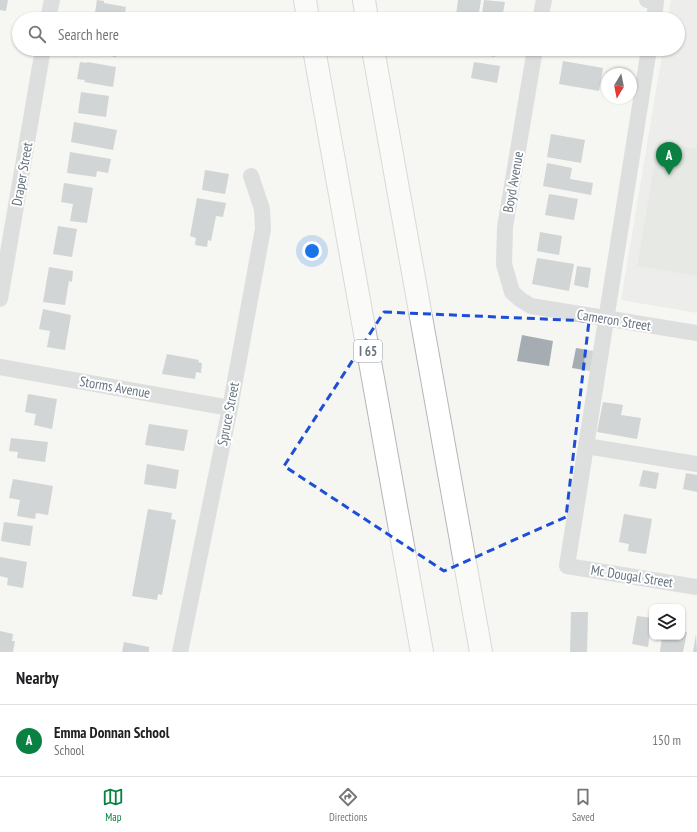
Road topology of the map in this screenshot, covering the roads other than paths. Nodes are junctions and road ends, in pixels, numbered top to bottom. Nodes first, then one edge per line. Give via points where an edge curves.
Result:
1 (52, 0) edge
2 (305, 0) edge
3 (364, 0) edge
4 (544, 0) edge
5 (652, 1) edge
6 (49, 12) edge
7 (307, 12) edge
8 (366, 12) edge
9 (541, 12) edge
10 (653, 12) edge
11 (42, 56) edge
12 (315, 56) edge
13 (374, 56) edge
14 (534, 56) edge
15 (648, 56) edge
16 (251, 176) dead end
17 (0, 299) edge
18 (531, 306) joint
19 (606, 319) junction
20 (697, 333) edge
21 (0, 367) edge
22 (230, 408) junction
23 (586, 446) junction
24 (697, 464) edge
25 (697, 587) edge
26 (180, 652) edge
27 (422, 652) edge
28 (481, 652) edge

1 - 6 street
2 - 7 highway
3 - 8 highway
4 - 9 street
5 - 10 street
11 - 17 street, Draper Street
12 - 27 highway, I 65
13 - 28 highway
14 - 18 street, Boyd Avenue via 505,227 504,264 512,292
15 - 19 street
16 - 22 street, Spruce Street via 262,209 263,229
18 - 19 street, Cameron Street
19 - 20 street, Cameron Street
19 - 23 street
21 - 22 street, Storms Avenue
22 - 26 street, Spruce Street
23 - 24 street
23 - 25 street, Mc Dougal Street via 567,566

